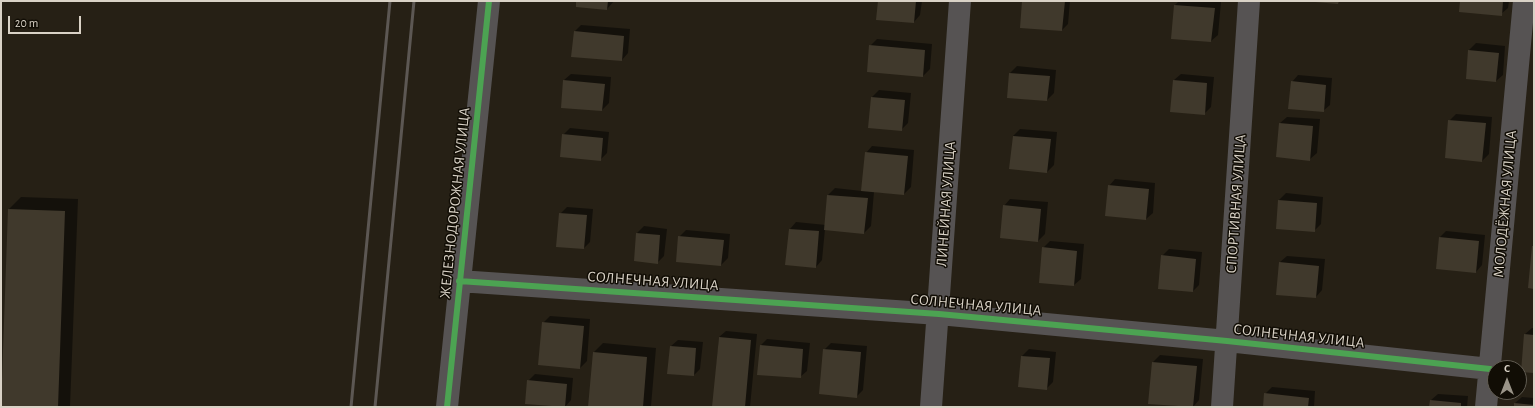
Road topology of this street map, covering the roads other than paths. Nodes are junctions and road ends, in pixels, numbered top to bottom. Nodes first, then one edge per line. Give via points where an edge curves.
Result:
1 (489, 1) edge
2 (960, 1) edge
3 (1249, 1) edge
4 (1524, 1) edge
5 (459, 281) junction
6 (939, 314) junction
7 (1227, 341) junction
8 (1491, 360) edge
9 (1487, 369) edge
10 (447, 407) edge
11 (931, 407) edge
12 (1222, 407) edge

1 - 5 street, ЖЕЛЕЗНОДОРОЖНАЯ УЛИЦА
2 - 6 street, ЛИНЕЙНАЯ УЛИЦА
3 - 7 street, СПОРТИВНАЯ УЛИЦА
4 - 8 street, МОЛОДЁЖНАЯ УЛИЦА
5 - 6 street, СОЛНЕЧНАЯ УЛИЦА
5 - 10 street, ЖЕЛЕЗНОДОРОЖНАЯ УЛИЦА
6 - 7 street, СОЛНЕЧНАЯ УЛИЦА
6 - 11 street, ЛИНЕЙНАЯ УЛИЦА
7 - 9 street, СОЛНЕЧНАЯ УЛИЦА
7 - 12 street, СПОРТИВНАЯ УЛИЦА

